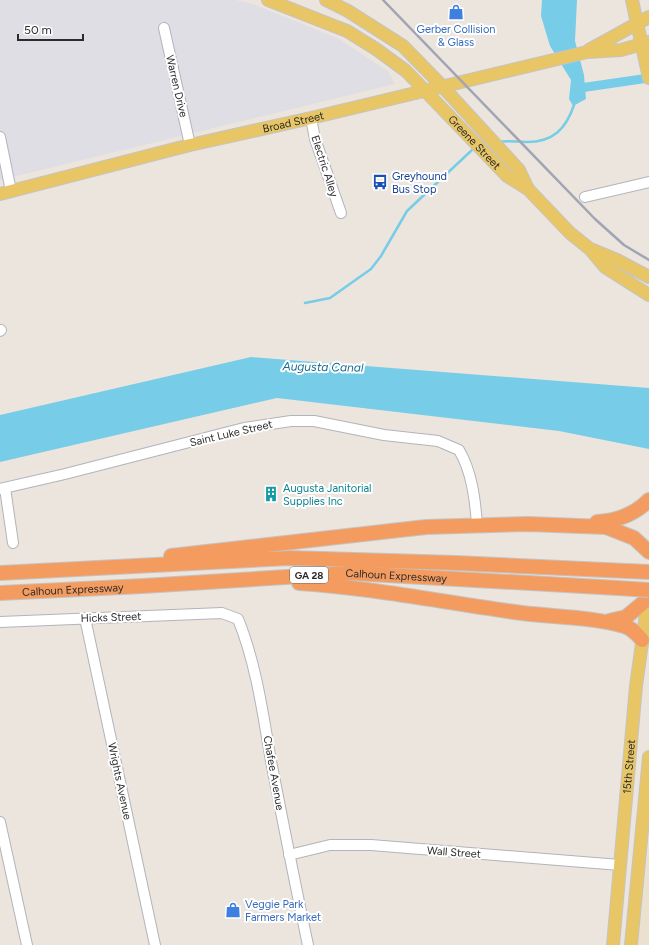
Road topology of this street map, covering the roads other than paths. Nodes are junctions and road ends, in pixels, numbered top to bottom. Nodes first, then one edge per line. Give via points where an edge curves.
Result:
1 (268, 0) edge
2 (326, 0) edge
3 (632, 0) edge
4 (649, 17) edge
5 (637, 23) junction
6 (164, 28) dead end
7 (645, 43) edge
8 (587, 52) junction
9 (649, 78) edge
10 (443, 87) junction
11 (424, 91) junction
12 (311, 118) junction
13 (0, 137) edge
14 (190, 145) junction
15 (649, 182) edge
16 (528, 189) junction
17 (6, 193) edge
18 (585, 197) dead end
19 (341, 213) dead end
20 (590, 249) junction
21 (649, 277) edge
22 (649, 295) edge
23 (2, 488) edge
24 (649, 500) edge
25 (477, 524) junction
26 (579, 525) junction
27 (13, 543) dead end
28 (649, 552) edge
29 (34, 572) junction
30 (649, 572) edge
31 (0, 573) edge
32 (243, 580) junction
33 (0, 593) edge
34 (649, 594) edge
35 (222, 613) joint
36 (85, 618) junction
37 (0, 622) edge
38 (604, 622) junction
39 (642, 640) junction
40 (649, 757) edge
41 (0, 822) edge
42 (289, 855) junction
43 (620, 865) junction
44 (27, 945) edge
45 (155, 945) edge
46 (308, 945) edge
47 (613, 945) edge
48 (630, 945) edge

1 - 11 main road, Greene Street via 347,31 406,70
2 - 10 main road, Greene Street via 403,46
3 - 5 main road
4 - 5 main road, Broad Street
5 - 7 main road
5 - 8 main road, Broad Street
6 - 14 street, Warren Drive
7 - 8 main road, Broad Street via 621,50
7 - 9 main road
8 - 10 main road, Broad Street
10 - 11 main road, Broad Street
10 - 16 main road, Greene Street via 519,170
11 - 12 main road, Broad Street
11 - 16 main road, Greene Street via 507,176
12 - 14 main road, Broad Street
12 - 19 street, Electric Alley via 315,139
13 - 17 street
14 - 17 main road, Broad Street
15 - 18 street
16 - 20 main road, Greene Street via 570,233
20 - 21 main road, Greene Street
20 - 22 main road, Greene Street via 605,267
23 - 25 street, Saint Luke Street via 244,428 291,421 314,421 384,435 438,441 459,450 468,469
23 - 27 street
24 - 26 highway via 636,510 612,521
25 - 26 highway
25 - 29 highway via 426,526
26 - 28 highway via 606,527 626,534
29 - 30 highway, Calhoun Expressway / GA 28 via 289,558
29 - 31 highway, Calhoun Expressway / GA 28
32 - 33 highway, Calhoun Expressway / GA 28
32 - 34 highway, Calhoun Expressway / GA 28, bridge via 351,573 618,588
32 - 38 highway via 376,590 522,613
34 - 38 highway via 626,617
34 - 39 main road, 15th Street
35 - 36 street, Hicks Street
35 - 42 street, Chafee Avenue via 238,619 245,637
36 - 37 street, Hicks Street
36 - 45 street, Wrights Avenue
38 - 39 highway via 626,626 636,632
39 - 43 main road, 15th Street
40 - 48 main road, 15th Street
41 - 44 street
42 - 43 street, Wall Street via 330,845 371,846
42 - 46 street, Chafee Avenue
43 - 47 main road, 15th Street

